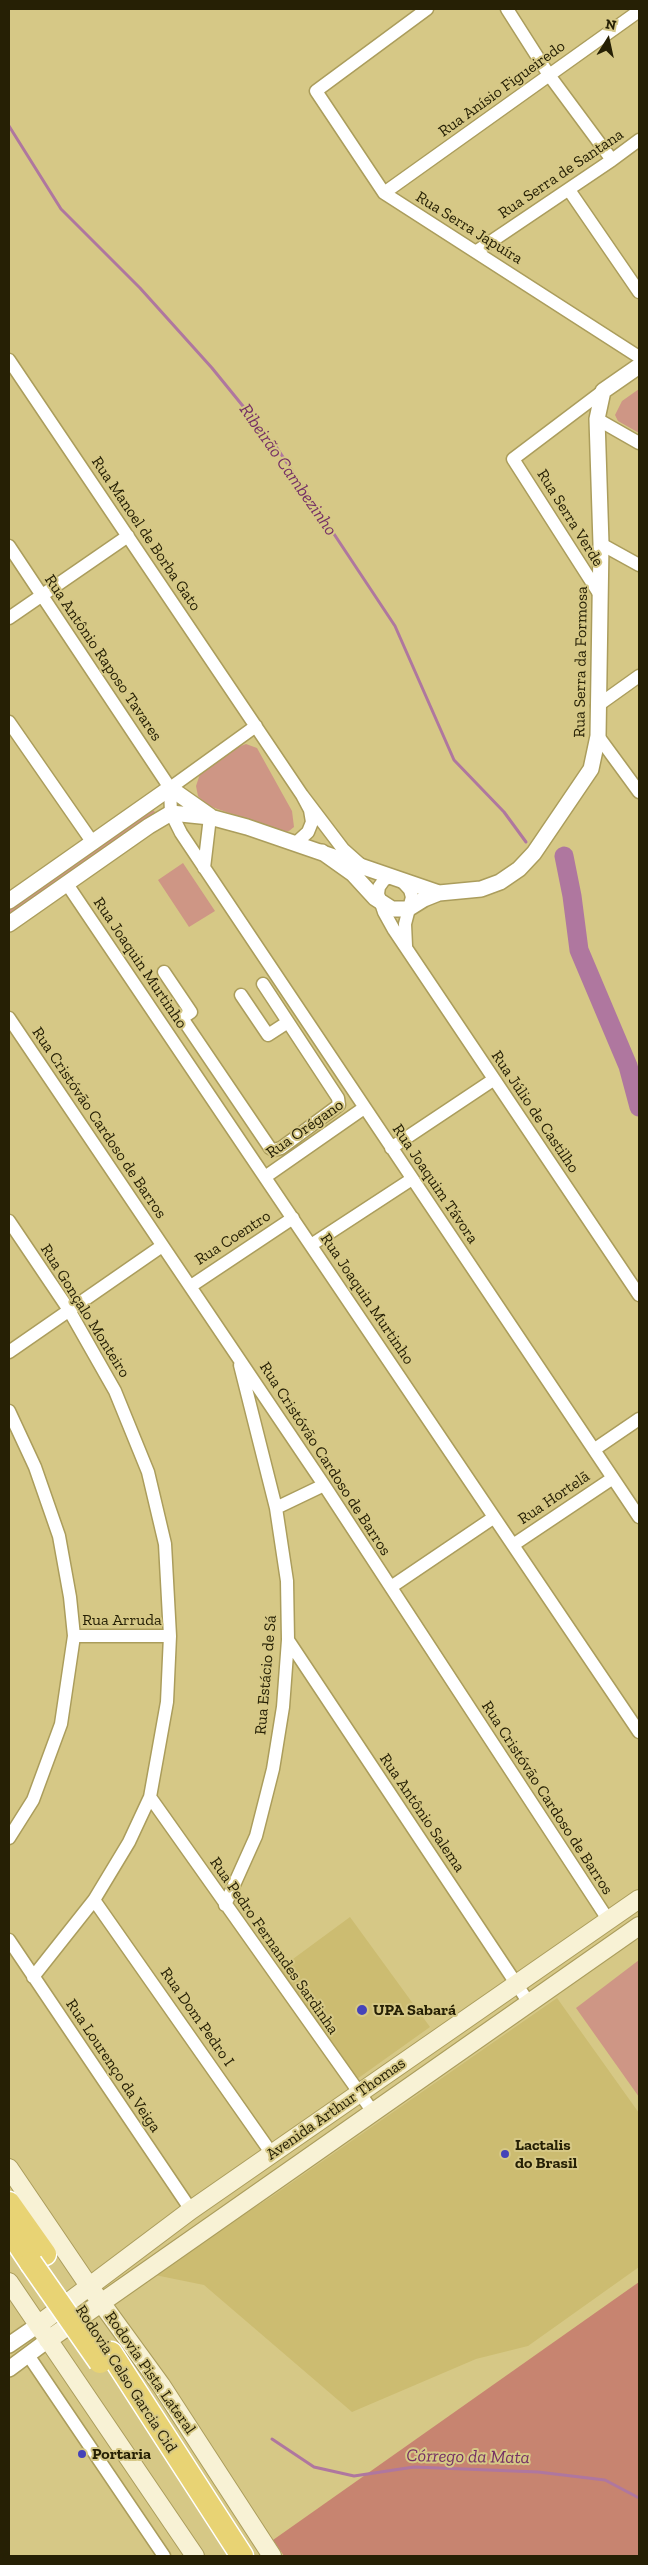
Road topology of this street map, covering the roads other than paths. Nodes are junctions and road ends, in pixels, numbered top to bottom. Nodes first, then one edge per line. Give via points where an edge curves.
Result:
1 (427, 9) edge
2 (507, 9) edge
3 (639, 10) edge
4 (549, 75) junction
5 (639, 140) edge
6 (612, 160) junction
7 (569, 190) junction
8 (384, 193) junction
9 (477, 251) junction
10 (639, 292) edge
11 (639, 357) edge
12 (9, 360) edge
13 (639, 366) edge
14 (603, 391) junction
15 (597, 419) junction
16 (639, 443) edge
17 (128, 536) junction
18 (601, 544) junction
19 (9, 546) edge
20 (639, 565) edge
21 (41, 595) junction
22 (600, 595) junction
23 (9, 618) edge
24 (639, 676) edge
25 (597, 706) junction
26 (9, 722) edge
27 (256, 726) junction
28 (598, 736) junction
29 (170, 788) junction
30 (639, 792) edge
31 (302, 796) junction
32 (171, 813) junction
33 (210, 817) junction
34 (93, 843) junction
35 (296, 843) junction
36 (322, 852) junction
37 (363, 866) junction
38 (204, 868) junction
39 (396, 877) junction
40 (67, 884) junction
41 (439, 893) junction
42 (9, 901) edge
43 (381, 903) junction
44 (411, 907) junction
45 (9, 924) edge
46 (406, 946) junction
47 (164, 972) dead end
48 (263, 984) dead end
49 (241, 995) dead end
50 (9, 1018) edge
51 (288, 1022) junction
52 (493, 1080) junction
53 (364, 1108) junction
54 (303, 1132) junction
55 (311, 1145) junction
56 (392, 1148) junction
57 (265, 1177) junction
58 (412, 1179) junction
59 (293, 1218) junction
60 (9, 1221) edge
61 (312, 1245) junction
62 (162, 1246) junction
63 (191, 1286) junction
64 (639, 1295) edge
65 (69, 1310) junction
66 (9, 1352) edge
67 (237, 1355) junction
68 (9, 1412) edge
69 (639, 1419) edge
70 (594, 1449) junction
71 (613, 1478) junction
72 (324, 1485) junction
73 (276, 1508) junction
74 (639, 1517) edge
75 (493, 1518) junction
76 (512, 1545) junction
77 (391, 1587) junction
78 (74, 1636) junction
79 (170, 1636) junction
80 (288, 1640) junction
81 (639, 1732) edge
82 (150, 1797) junction
83 (9, 1838) edge
84 (639, 1899) edge
85 (94, 1900) junction
86 (225, 1904) junction
87 (609, 1921) junction
88 (639, 1926) edge
89 (9, 1940) edge
90 (33, 1977) junction
91 (517, 1984) junction
92 (529, 2003) junction
93 (359, 2094) junction
94 (373, 2112) junction
95 (272, 2154) junction
96 (9, 2168) edge
97 (228, 2184) junction
98 (9, 2203) edge
99 (190, 2210) junction
100 (233, 2210) junction
101 (9, 2230) edge
102 (38, 2258) junction
103 (9, 2282) edge
104 (89, 2286) junction
105 (101, 2302) junction
106 (38, 2325) junction
107 (48, 2340) junction
108 (9, 2345) edge
109 (28, 2356) junction
110 (106, 2357) junction
111 (9, 2369) edge
112 (164, 2556) edge
113 (195, 2556) edge
114 (225, 2556) edge
115 (242, 2556) edge
116 (272, 2556) edge

1 - 8 street, Rua Serra Japuíra via 316,91
2 - 4 street
3 - 4 street, Rua Anísio Figueiredo
4 - 6 street
4 - 8 street, Rua Anísio Figueiredo
5 - 6 street, Rua Serra de Santana
6 - 7 street, Rua Serra de Santana
7 - 9 street, Rua Serra de Santana
7 - 10 street
8 - 9 street, Rua Serra Japuíra
9 - 11 street, Rua Serra Japuíra
12 - 17 street, Rua Manoel de Borba Gato
13 - 14 street
14 - 15 street, Rua Serra da Formosa
14 - 22 street, Rua Serra Verde via 513,459
15 - 16 street
15 - 18 street, Rua Serra da Formosa
17 - 21 street
17 - 27 street, Rua Manoel de Borba Gato
18 - 20 street, Rua Serra Verde
18 - 22 street, Rua Serra da Formosa
19 - 21 street, Rua Antônio Raposo Tavares
21 - 23 street
21 - 29 street, Rua Antônio Raposo Tavares
22 - 25 street, Rua Serra da Formosa
24 - 25 street
25 - 28 street, Rua Serra da Formosa
26 - 34 street
27 - 29 street
27 - 31 street
28 - 30 street
28 - 41 street, Rua Serra da Formosa via 591,768 551,830 519,868 500,882 481,889
29 - 32 street, Rua Joaquim Távora
29 - 33 street, Rua Serra da Formosa
29 - 34 street
31 - 35 street via 312,822 308,832
31 - 37 street via 343,849
32 - 33 street, Rua Serra da Formosa
32 - 38 street, Rua Joaquim Távora
32 - 40 street
33 - 35 street, Rua Serra da Formosa
33 - 38 street
34 - 42 street
35 - 36 street, Rua Serra da Formosa
36 - 37 street, Rua Serra da Formosa
36 - 43 street, Rua Serra da Formosa via 353,874
37 - 39 street, Rua Serra da Formosa
38 - 53 street, Rua Joaquim Távora
39 - 41 street, Rua Serra da Formosa
39 - 43 street via 384,880 379,887
39 - 44 street via 410,890
40 - 45 street
40 - 57 street, Rua Joaquin Murtinho
41 - 44 street, Rua Serra da Formosa
43 - 44 street, Rua Serra da Formosa via 392,909
43 - 46 street, Rua Júlio de Castilho
44 - 46 street via 405,924
46 - 52 street, Rua Júlio de Castilho
47 - 54 street via 191,1012 182,1018 270,1148 281,1148
48 - 51 street
49 - 51 street via 268,1035
50 - 62 street, Rua Cristóvão Cardoso de Barros
51 - 54 street via 338,1098 339,1105
52 - 56 street
52 - 64 street, Rua Júlio de Castilho
53 - 55 street, Rua Orégano
53 - 56 street, Rua Joaquim Távora
54 - 55 street
55 - 57 street, Rua Orégano
56 - 58 street, Rua Joaquim Távora
57 - 59 street, Rua Joaquin Murtinho
58 - 61 street
58 - 70 street, Rua Joaquim Távora
59 - 61 street, Rua Joaquin Murtinho
59 - 63 street, Rua Coentro
60 - 65 street, Rua Gonçalo Monteiro
61 - 75 street, Rua Joaquin Murtinho
62 - 63 street, Rua Cristóvão Cardoso de Barros
62 - 65 street
63 - 67 street, Rua Cristóvão Cardoso de Barros
65 - 66 street
65 - 79 street, Rua Gonçalo Monteiro via 115,1391 148,1472 165,1544
67 - 72 street, Rua Cristóvão Cardoso de Barros
67 - 73 street, Rua Estácio de Sá
68 - 78 street via 35,1466 59,1536
69 - 70 street
70 - 71 street, Rua Joaquim Távora
71 - 74 street, Rua Joaquim Távora
71 - 76 street, Rua Hortelã
72 - 73 street
72 - 77 street, Rua Cristóvão Cardoso de Barros
73 - 80 street, Rua Estácio de Sá via 287,1581
75 - 76 street, Rua Joaquin Murtinho
75 - 77 street
76 - 81 street, Rua Joaquin Murtinho
77 - 87 street, Rua Cristóvão Cardoso de Barros
78 - 79 street, Rua Arruda
78 - 83 street via 61,1724 33,1800
79 - 82 street, Rua Gonçalo Monteiro via 167,1702
80 - 86 street, Rua Estácio de Sá via 283,1707 273,1770 256,1836
80 - 91 street, Rua Antônio Salema
82 - 85 street, Rua Gonçalo Monteiro via 129,1842
82 - 86 street, Rua Pedro Fernandes Sardinha
84 - 87 main road, Avenida Arthur Thomas
85 - 90 street, Rua Gonçalo Monteiro
85 - 95 street, Rua Dom Pedro I
86 - 93 street, Rua Pedro Fernandes Sardinha
87 - 91 main road, Avenida Arthur Thomas
88 - 92 main road, Avenida Arthur Thomas
89 - 90 street, Rua Lourenço da Veiga
90 - 99 street, Rua Lourenço da Veiga
91 - 92 street, Rua Antônio Salema
91 - 93 main road, Avenida Arthur Thomas
92 - 94 main road, Avenida Arthur Thomas
93 - 94 street, Rua Pedro Fernandes Sardinha
93 - 95 main road, Avenida Arthur Thomas
94 - 100 main road, Avenida Arthur Thomas
95 - 97 main road, Avenida Arthur Thomas
96 - 104 main road, Rodovia Pista Lateral
97 - 99 main road, Avenida Arthur Thomas
97 - 100 main road via 227,2199
98 - 102 highway, Rodovia Celso Garcia Cid
99 - 104 main road, Avenida Arthur Thomas
100 - 105 main road, Avenida Arthur Thomas
101 - 102 highway, Rodovia Celso Garcia Cid
102 - 110 highway, Rodovia Celso Garcia Cid
103 - 106 main road
104 - 105 main road, Rodovia Pista Lateral
104 - 106 main road, Avenida Arthur Thomas
105 - 107 main road, Avenida Arthur Thomas
105 - 116 main road, Rodovia Pista Lateral via 166,2394
106 - 107 main road
106 - 108 street
107 - 109 street
107 - 113 main road
109 - 111 street
109 - 112 street
110 - 114 highway, Rodovia Celso Garcia Cid
110 - 115 highway, Rodovia Celso Garcia Cid

